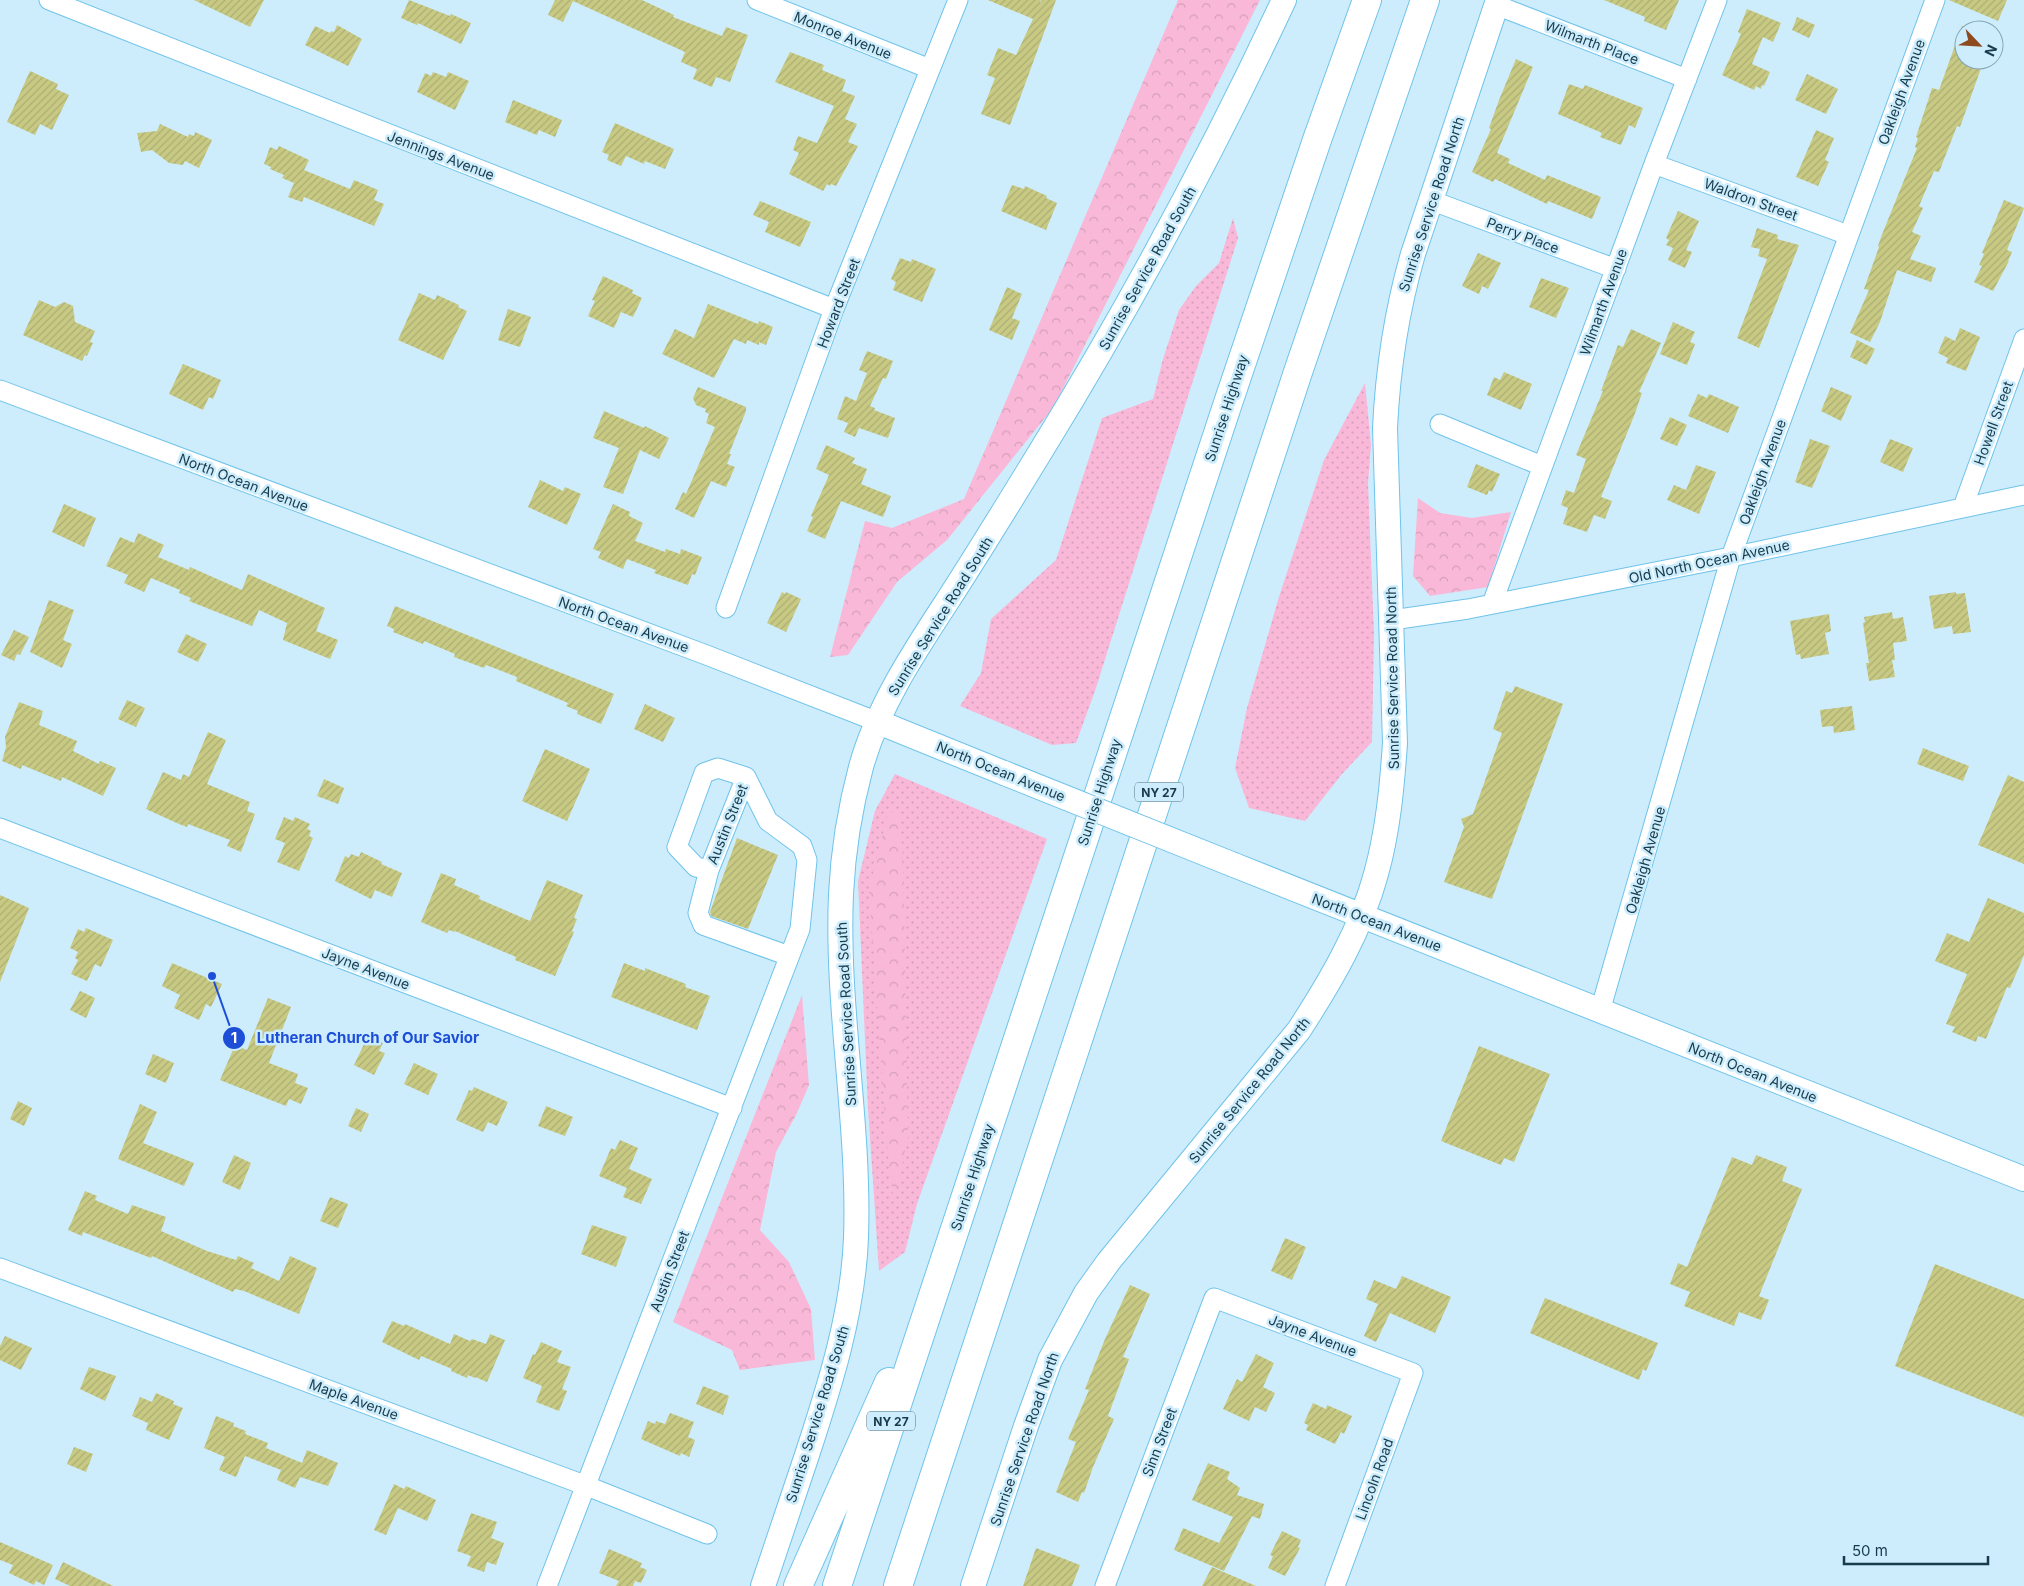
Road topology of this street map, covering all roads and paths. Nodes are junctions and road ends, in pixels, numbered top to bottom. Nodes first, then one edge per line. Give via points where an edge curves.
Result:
1 (49, 0) edge
2 (757, 0) edge
3 (958, 0) edge
4 (1284, 0) edge
5 (1367, 0) edge
6 (1425, 0) edge
7 (1717, 0) edge
8 (1935, 0) edge
9 (1497, 3) edge
10 (930, 69) junction
11 (1687, 79) junction
12 (1654, 164) junction
13 (1430, 200) junction
14 (1848, 235) junction
15 (1616, 269) junction
16 (834, 309) junction
17 (2024, 339) edge
18 (0, 390) edge
19 (1440, 424) dead end
20 (1542, 466) junction
21 (2024, 495) edge
22 (1963, 507) junction
23 (1731, 557) junction
24 (1492, 604) junction
25 (726, 608) dead end
26 (1392, 620) junction
27 (878, 722) junction
28 (746, 777) junction
29 (0, 828) edge
30 (708, 870) junction
31 (1360, 916) junction
32 (789, 956) junction
33 (1600, 1011) junction
34 (732, 1108) junction
35 (2024, 1178) edge
36 (946, 1256) junction
37 (0, 1268) edge
38 (1214, 1298) joint
39 (1413, 1373) joint
40 (587, 1486) junction
41 (707, 1534) dead end
42 (915, 1535) junction
43 (547, 1586) edge
44 (763, 1586) edge
45 (798, 1586) edge
46 (837, 1586) edge
47 (898, 1586) edge
48 (905, 1586) edge
49 (973, 1586) edge
50 (1105, 1586) edge
51 (1336, 1586) edge

1 - 16 street, Jennings Avenue
2 - 10 street, Monroe Avenue
3 - 10 street, Howard Street
4 - 27 main road, Sunrise Service Road South via 1215,142 1116,325 1016,493 896,683
5 - 36 highway, Sunrise Highway / NY 27 via 1228,403
6 - 42 highway, NY 27 via 1310,336
7 - 11 street, Wilmarth Avenue
8 - 14 street, Oakleigh Avenue
9 - 11 street, Wilmarth Place
9 - 13 main road, Sunrise Service Road North
10 - 16 street, Howard Street
11 - 12 street, Wilmarth Avenue
12 - 14 street, Waldron Street
12 - 15 street, Wilmarth Avenue
13 - 15 street, Perry Place
13 - 26 main road, Sunrise Service Road North via 1402,292 1387,378 1385,428
14 - 23 street, Oakleigh Avenue
15 - 20 street, Wilmarth Avenue
16 - 25 street, Howard Street
17 - 22 street, Howell Street
18 - 27 street, North Ocean Avenue
19 - 20 street
20 - 24 street, Wilmarth Avenue
21 - 22 street, Old North Ocean Avenue
22 - 23 street, Old North Ocean Avenue
23 - 24 street, Old North Ocean Avenue
23 - 33 street, Oakleigh Avenue
24 - 26 street, Old North Ocean Avenue
26 - 31 main road, Sunrise Service Road North via 1395,743 1392,790 1376,874
27 - 31 main road, North Ocean Avenue, bridge
27 - 44 main road, Sunrise Service Road South via 856,788 841,893 842,970 855,1167 853,1274 838,1352
28 - 30 street, Austin Street
28 - 30 street, Austin Street via 718,768 704,773 677,847 696,867
28 - 32 street, Austin Street via 768,821 802,846 807,860 800,929
29 - 34 street, Jayne Avenue
30 - 32 street, Austin Street via 698,913 704,925
31 - 33 main road, North Ocean Avenue
31 - 49 main road, Sunrise Service Road North via 1339,963 1299,1030 1109,1261 1066,1327 1037,1392
32 - 34 street, Austin Street
33 - 35 main road, North Ocean Avenue
34 - 40 street, Austin Street
36 - 45 highway
36 - 46 highway, Sunrise Highway / NY 27
37 - 40 street, Maple Avenue
38 - 39 street, Jayne Avenue
38 - 50 street, Sinn Street
39 - 51 street, Lincoln Road
40 - 41 street, Maple Avenue
40 - 43 street, Austin Street
42 - 47 highway, NY 27
42 - 48 highway

